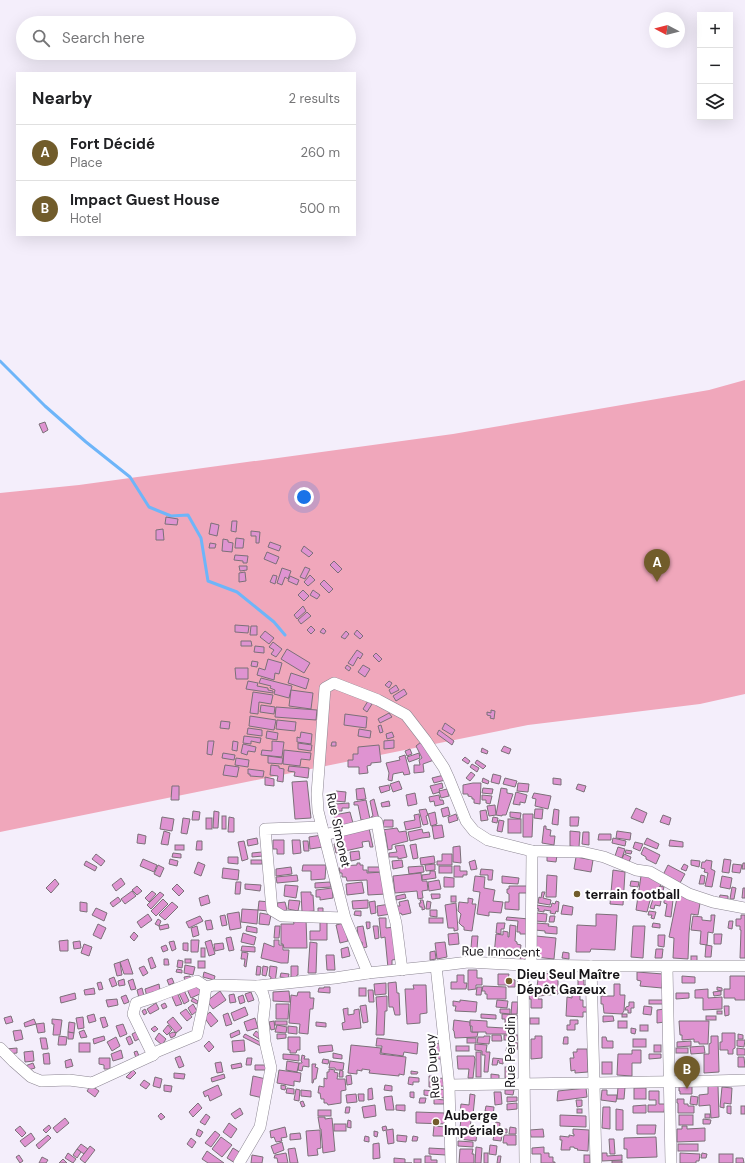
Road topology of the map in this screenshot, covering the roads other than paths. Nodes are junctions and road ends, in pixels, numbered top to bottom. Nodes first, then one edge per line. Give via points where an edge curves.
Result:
1 (323, 831) junction
2 (532, 851) junction
3 (745, 908) edge
4 (345, 918) junction
5 (527, 965) junction
6 (436, 966) junction
7 (591, 966) junction
8 (745, 966) edge
9 (668, 967) junction
10 (402, 970) junction
11 (368, 972) junction
12 (258, 986) junction
13 (206, 987) junction
14 (0, 1048) edge
15 (153, 1055) junction
16 (745, 1080) edge
17 (594, 1082) junction
18 (670, 1082) junction
19 (524, 1084) junction
20 (450, 1085) junction
21 (238, 1163) edge
22 (451, 1163) edge
23 (525, 1163) edge
24 (596, 1163) edge
25 (671, 1163) edge

1 - 2 street, Rue Simonet via 316,794 325,688 334,683 378,700 406,715 444,768 466,821 474,831 488,840
1 - 4 street, Rue Simonet
1 - 4 street via 265,829 272,910 282,916
1 - 10 street via 377,822
2 - 3 street via 582,852 604,857 636,870 650,872 689,894
2 - 5 street, Rue Perodin
4 - 11 street, Rue Simonet
5 - 6 street, Rue Innocent via 468,962
5 - 7 street, Rue Innocent
5 - 19 street, Rue Perodin
6 - 10 street, Rue Innocent
6 - 20 street, Rue Dupuy
7 - 9 street, Rue Innocent
7 - 17 street
8 - 9 street, Rue Innocent
9 - 18 street
10 - 11 street, Rue Innocent
11 - 12 street, Rue Innocent
12 - 13 street, Rue Innocent
12 - 21 street via 265,1002 265,1042 271,1068 260,1127
13 - 15 street via 197,1035
13 - 15 street, Rue Innocent via 197,981 190,982 136,1003 133,1014
14 - 15 street via 31,1077 42,1081 69,1080 92,1083
16 - 18 street
17 - 18 street
17 - 19 street
17 - 24 street
18 - 25 street
19 - 20 street
19 - 23 street, Rue Perodin
20 - 22 street, Rue Dupuy

